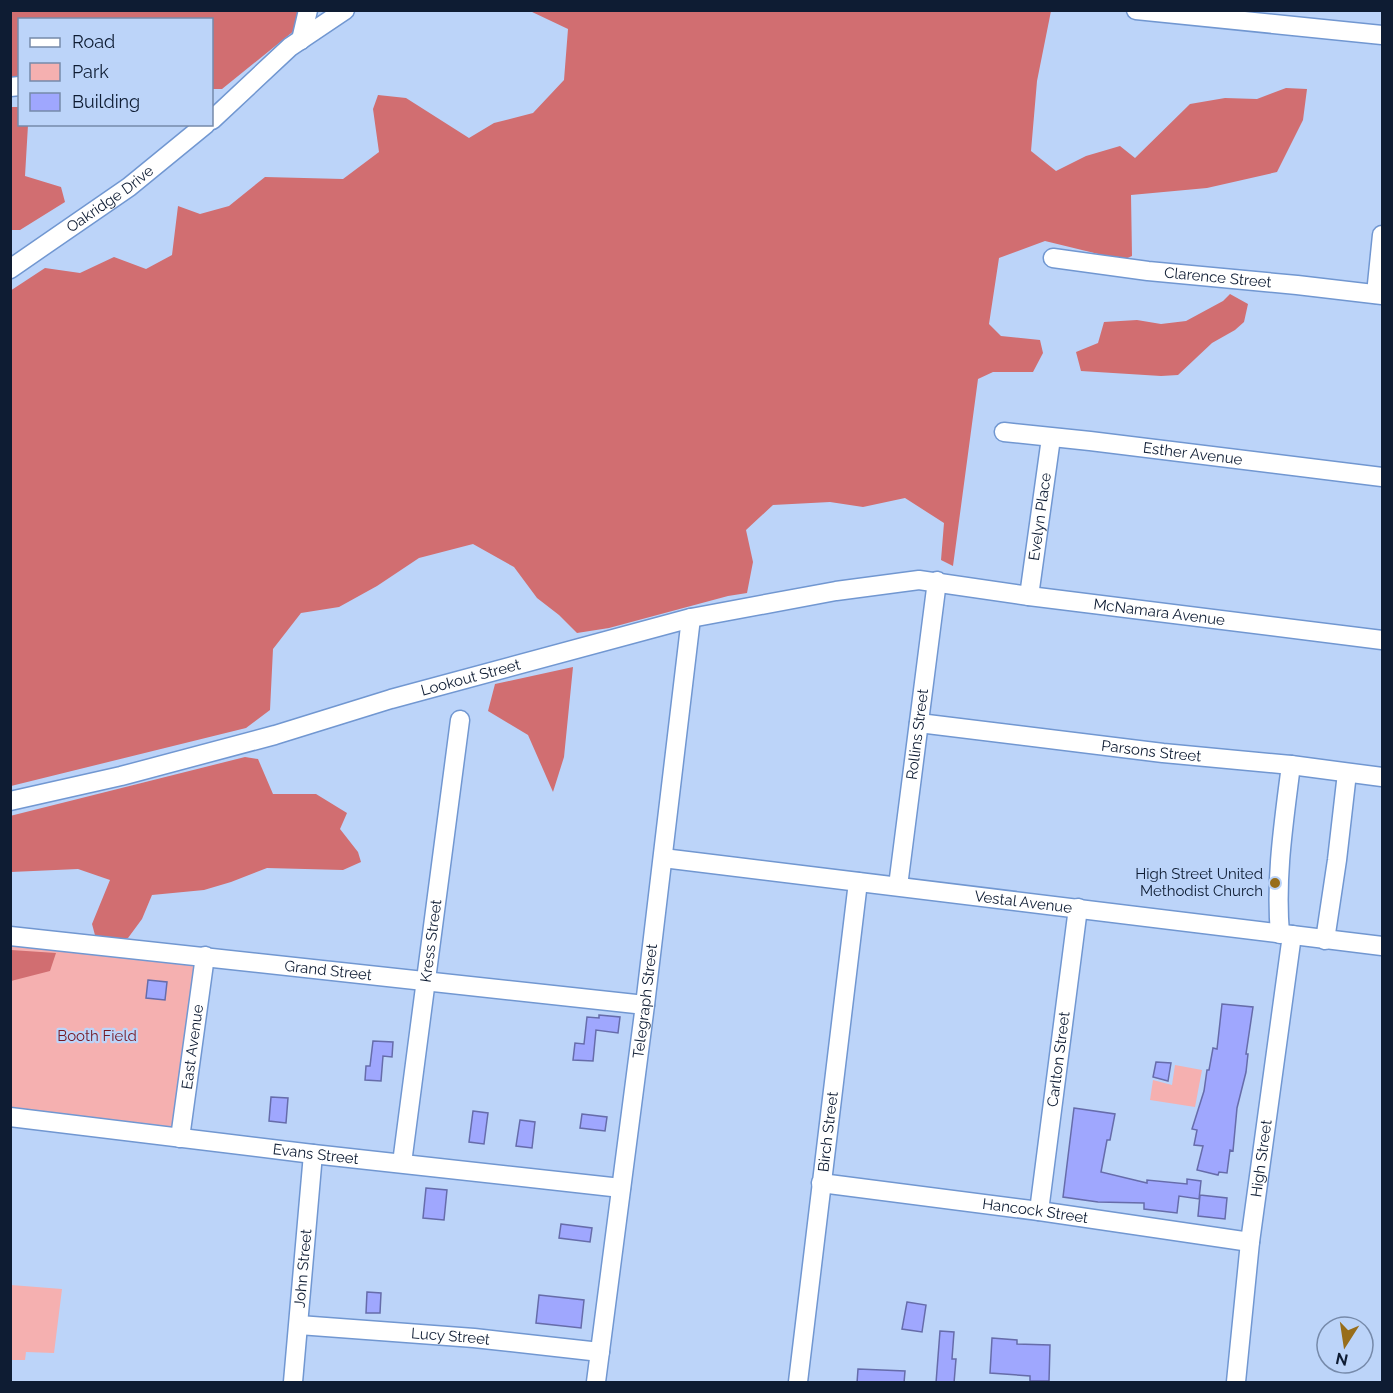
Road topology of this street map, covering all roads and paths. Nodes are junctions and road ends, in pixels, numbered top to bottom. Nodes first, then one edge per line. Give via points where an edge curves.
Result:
1 (308, 10) edge
2 (345, 10) edge
3 (1136, 10) edge
4 (1383, 36) edge
5 (301, 40) junction
6 (213, 119) edge
7 (204, 126) edge
8 (1383, 235) edge
9 (1053, 258) dead end
10 (10, 269) edge
11 (1379, 295) edge
12 (1004, 432) dead end
13 (1051, 438) junction
14 (1383, 477) edge
15 (937, 581) junction
16 (1029, 596) junction
17 (691, 618) junction
18 (1383, 640) edge
19 (460, 720) dead end
20 (919, 723) junction
21 (1291, 765) junction
22 (1347, 773) junction
23 (1383, 777) edge
24 (10, 801) edge
25 (663, 858) junction
26 (858, 882) junction
27 (898, 886) junction
28 (1077, 908) junction
29 (1286, 934) junction
30 (10, 936) edge
31 (1325, 940) junction
32 (1383, 946) edge
33 (206, 956) junction
34 (426, 980) junction
35 (645, 1005) junction
36 (10, 1117) edge
37 (180, 1138) junction
38 (313, 1154) junction
39 (402, 1163) junction
40 (821, 1183) junction
41 (621, 1188) junction
42 (1039, 1211) junction
43 (1250, 1242) junction
44 (299, 1325) junction
45 (600, 1352) junction
46 (293, 1383) edge
47 (596, 1383) edge
48 (798, 1383) edge
49 (1236, 1383) edge

1 - 5 street
2 - 5 street
3 - 4 street
5 - 6 street
7 - 10 street, Oakridge Drive via 129,187
8 - 11 street
9 - 11 street, Clarence Street
12 - 13 street, Esther Avenue
13 - 14 street, Esther Avenue
13 - 16 street, Evelyn Place
15 - 16 street, McNamara Avenue
15 - 17 street, Lookout Street via 836,591
15 - 20 street, Rollins Street
16 - 18 street, McNamara Avenue
17 - 24 street, Lookout Street via 391,699 264,738
17 - 25 street, Telegraph Street
19 - 34 street, Kress Street
20 - 21 street, Parsons Street
20 - 27 street, Rollins Street
21 - 22 street, Parsons Street
21 - 29 street, High Street via 1279,864 1278,908
22 - 23 street, Parsons Street
22 - 31 street
25 - 26 street, Vestal Avenue
25 - 35 street, Telegraph Street
26 - 27 street, Vestal Avenue
26 - 40 street, Birch Street
27 - 28 street, Vestal Avenue
28 - 29 street, Vestal Avenue
28 - 42 street, Carlton Street
29 - 31 street, Vestal Avenue
29 - 43 street, High Street
30 - 33 street, Grand Street
31 - 32 street, Vestal Avenue
33 - 34 street, Grand Street
33 - 37 street, East Avenue
34 - 35 street, Grand Street
34 - 39 street, Kress Street
35 - 41 street, Telegraph Street
36 - 37 street, Evans Street
37 - 38 street, Evans Street
38 - 39 street, Evans Street
38 - 44 street, John Street
39 - 41 street, Evans Street
40 - 42 street, Hancock Street
40 - 48 street, Birch Street
41 - 45 street, Telegraph Street
42 - 43 street, Hancock Street
43 - 49 street, High Street
44 - 45 street, Lucy Street
44 - 46 street, John Street
45 - 47 street, Telegraph Street

